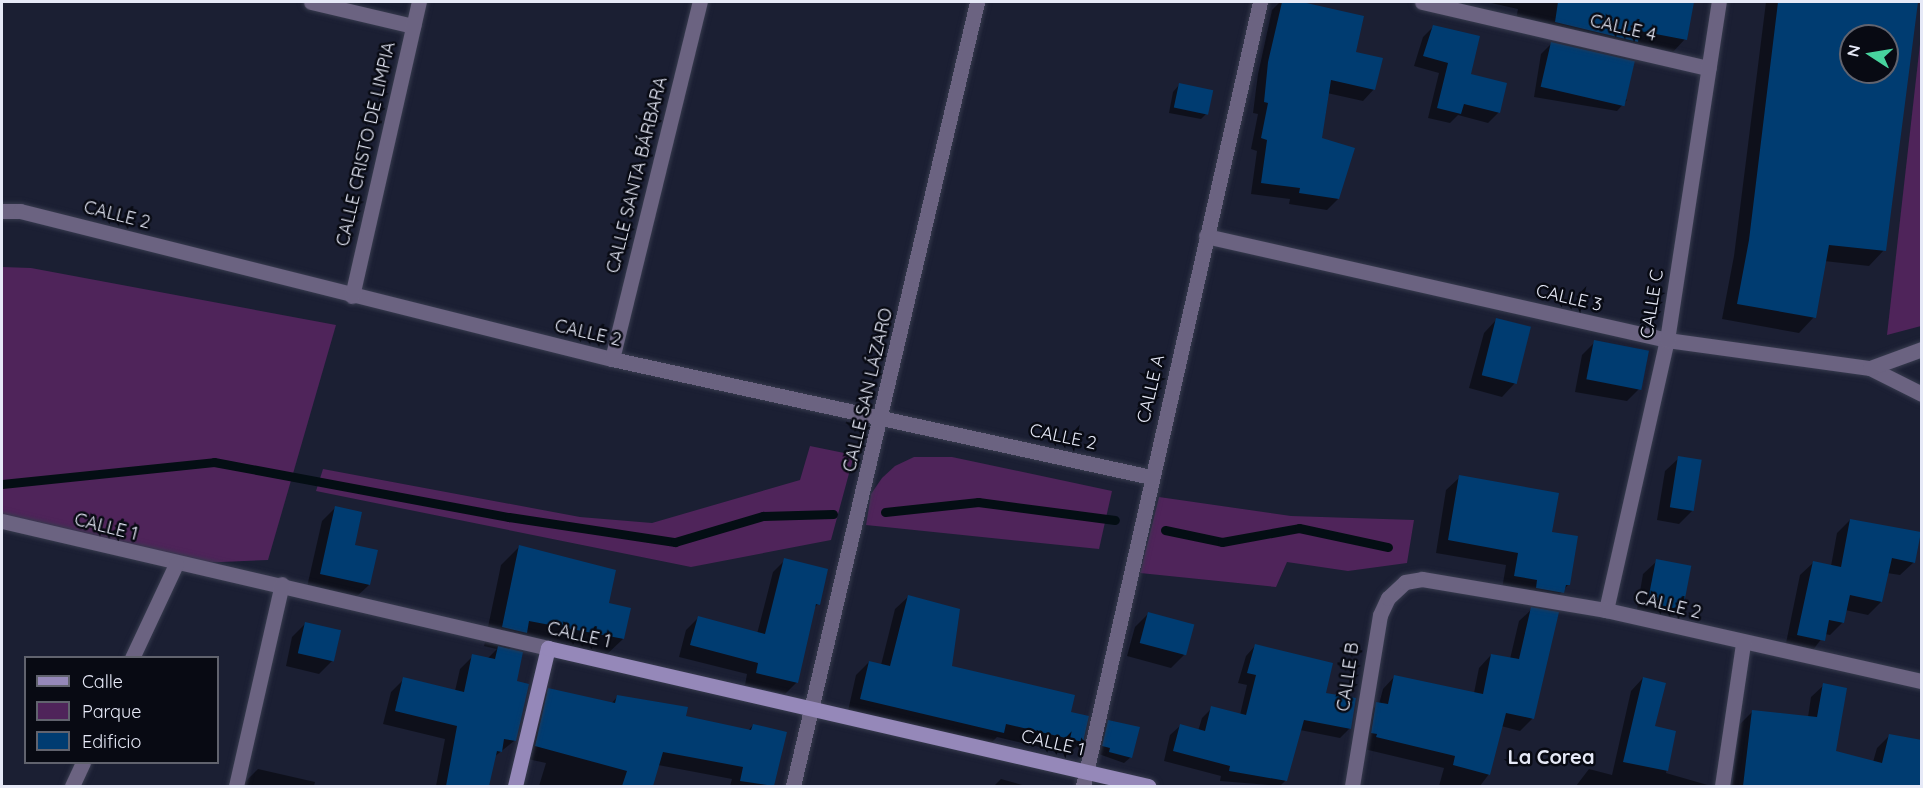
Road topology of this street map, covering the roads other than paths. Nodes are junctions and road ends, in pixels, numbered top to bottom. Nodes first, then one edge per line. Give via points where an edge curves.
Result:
1 (311, 2) edge
2 (419, 2) edge
3 (700, 2) edge
4 (977, 2) edge
5 (1260, 2) edge
6 (1422, 2) edge
7 (1719, 2) edge
8 (413, 26) junction
9 (1709, 68) junction
10 (2, 211) edge
11 (1206, 236) junction
12 (352, 296) junction
13 (1667, 340) junction
14 (1922, 349) edge
15 (612, 359) junction
16 (1870, 368) junction
17 (1922, 394) edge
18 (882, 417) junction
19 (1151, 477) junction
20 (2, 521) edge
21 (176, 564) junction
22 (1405, 582) joint
23 (282, 584) junction
24 (1606, 610) junction
25 (1743, 644) junction
26 (548, 648) junction
27 (132, 656) edge
28 (1922, 681) edge
29 (811, 710) junction
30 (82, 764) edge
31 (1085, 779) edge
32 (72, 786) edge
33 (236, 786) edge
34 (515, 786) edge
35 (794, 786) edge
36 (1148, 786) edge
37 (1352, 786) edge
38 (1722, 786) edge

1 - 8 street
2 - 8 street, CALLE CRISTO DE LIMPIA
3 - 15 street, CALLE SANTA BÁRBARA
4 - 18 street, CALLE SAN LÁZARO
5 - 11 street, CALLE A
6 - 9 street, CALLE 4
7 - 9 street, CALLE C
8 - 12 street, CALLE CRISTO DE LIMPIA
9 - 13 street, CALLE C
10 - 12 street, CALLE 2 via 21,211
11 - 13 street, CALLE 3
11 - 19 street, CALLE A
12 - 15 street, CALLE 2
13 - 16 street, CALLE 3
13 - 24 street, CALLE C
14 - 16 street
15 - 18 street, CALLE 2
16 - 17 street, CALLE 3
18 - 19 street, CALLE 2
18 - 29 street, CALLE SAN LÁZARO
19 - 31 street, CALLE A
20 - 21 street, CALLE 1
21 - 23 street, CALLE 1
21 - 27 street
22 - 24 street, CALLE 2 via 1439,579
22 - 37 street, CALLE B via 1388,598 1374,633
23 - 26 street, CALLE 1
23 - 33 street
24 - 25 street, CALLE 2
25 - 28 street, CALLE 2
25 - 38 street
26 - 29 street, CALLE 1
26 - 34 street
29 - 31 street, CALLE 1
29 - 35 street, CALLE SAN LÁZARO
30 - 32 street
31 - 36 street, CALLE 1

